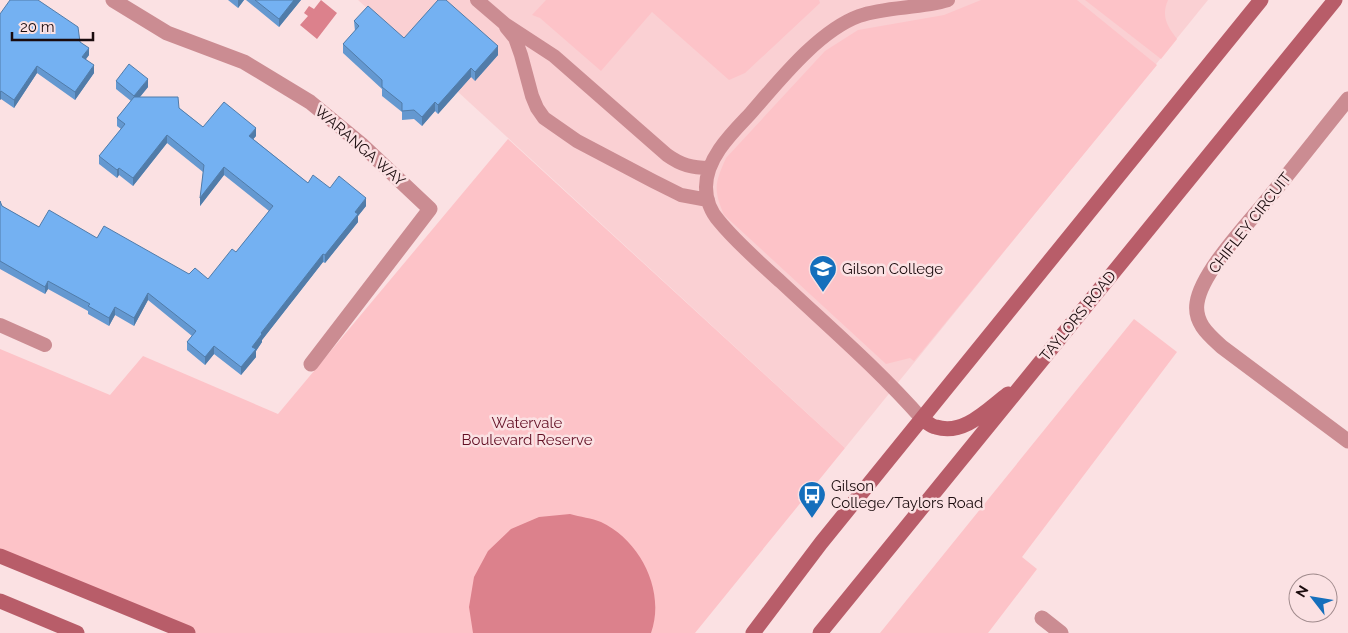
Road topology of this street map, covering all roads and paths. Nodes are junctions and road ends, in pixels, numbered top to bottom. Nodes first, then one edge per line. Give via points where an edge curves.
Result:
1 (113, 0) edge
2 (477, 0) edge
3 (948, 0) edge
4 (1261, 0) edge
5 (1335, 0) edge
6 (505, 24) junction
7 (1348, 100) edge
8 (709, 168) junction
9 (708, 200) junction
10 (0, 325) edge
11 (45, 345) dead end
12 (311, 364) dead end
13 (1027, 379) junction
14 (922, 419) junction
15 (1348, 441) edge
16 (0, 556) edge
17 (0, 600) edge
18 (1042, 618) dead end
19 (77, 633) edge
20 (188, 633) edge
21 (753, 633) edge
22 (820, 633) edge
23 (1061, 633) edge

1 - 12 street, WARANGA WAY via 167,33 244,62 310,102 430,208
2 - 6 lane
3 - 8 lane via 859,16 837,26 745,119
4 - 14 main road
5 - 13 main road, TAYLORS ROAD
6 - 8 lane via 554,56 667,155 691,168
6 - 9 lane via 521,54 532,96 544,118 576,141 681,195
7 - 15 street, CHIFLEY CIRCUIT via 1225,252 1206,280 1196,304 1200,324 1222,347
8 - 9 lane
9 - 14 lane via 719,222 897,390
10 - 11 lane
13 - 14 main road via 965,426 950,430 935,427
13 - 22 main road, TAYLORS ROAD
14 - 21 main road
16 - 20 main road
17 - 19 main road
18 - 23 street

